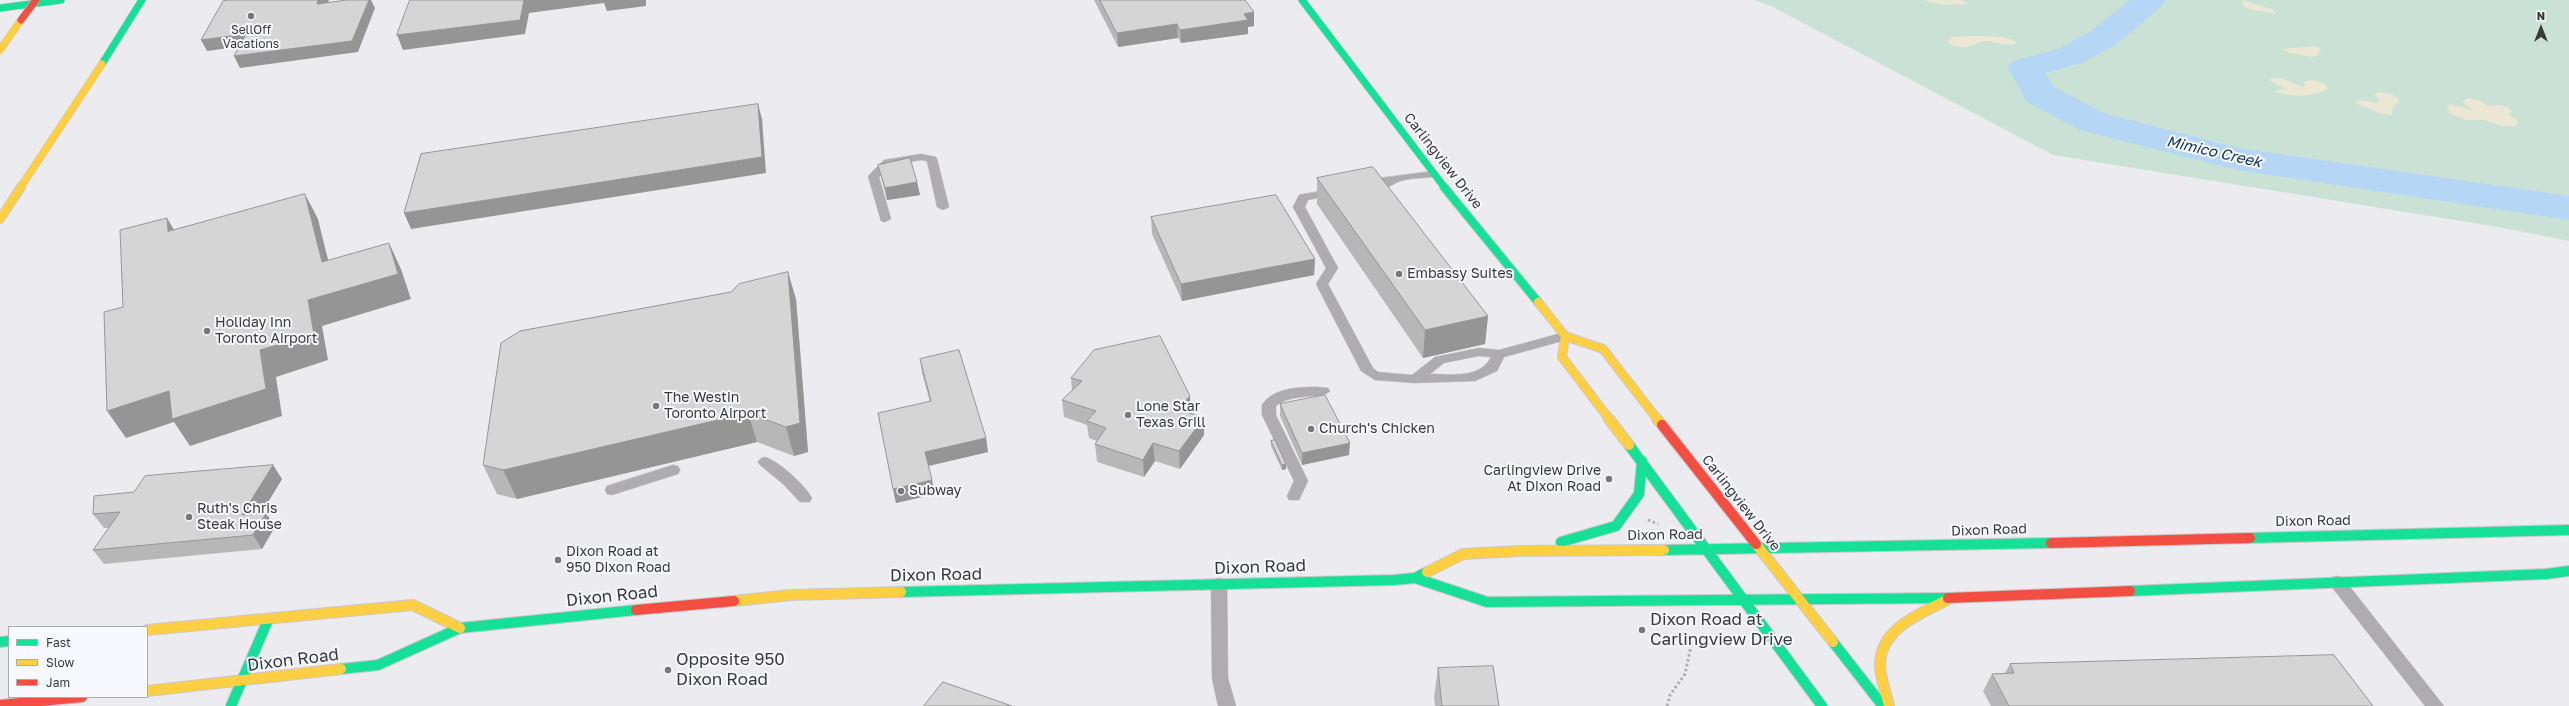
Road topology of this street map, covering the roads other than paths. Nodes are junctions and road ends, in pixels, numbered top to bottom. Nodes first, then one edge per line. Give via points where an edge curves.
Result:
1 (36, 0) edge
2 (61, 0) edge
3 (142, 0) edge
4 (1302, 0) edge
5 (0, 8) edge
6 (0, 50) edge
7 (1434, 174) junction
8 (1360, 187) edge
9 (1342, 190) edge
10 (943, 207) dead end
11 (0, 219) edge
12 (885, 219) dead end
13 (1565, 336) junction
14 (1499, 354) junction
15 (1415, 378) junction
16 (1323, 391) dead end
17 (1642, 461) junction
18 (765, 462) dead end
19 (673, 470) dead end
20 (612, 490) dead end
21 (1294, 496) dead end
22 (804, 498) dead end
23 (2569, 530) edge
24 (1707, 548) junction
25 (1759, 548) junction
26 (1520, 551) junction
27 (2569, 571) edge
28 (1415, 578) junction
29 (2337, 582) junction
30 (1219, 584) junction
31 (1950, 598) junction
32 (1744, 599) junction
33 (1798, 599) junction
34 (268, 620) junction
35 (460, 628) junction
36 (148, 630) edge
37 (244, 682) junction
38 (148, 691) edge
39 (72, 698) edge
40 (0, 705) edge
41 (232, 706) edge
42 (1227, 706) edge
43 (1822, 706) edge
44 (1883, 706) edge
45 (1889, 706) edge
46 (2435, 706) edge

1 - 6 main road, bridge
2 - 5 main road
3 - 11 main road
4 - 7 main road, Carlingview Drive
7 - 8 lane via 1392,181 1383,187
7 - 13 main road, Carlingview Drive
9 - 15 lane via 1303,197 1299,207 1332,268 1322,284 1368,371 1375,376
10 - 12 lane via 932,159 921,157 888,162 873,176
13 - 14 lane
13 - 17 main road via 1562,357
13 - 25 main road, Carlingview Drive via 1603,349
14 - 15 lane via 1479,352 1440,360
14 - 15 lane via 1492,368 1475,377
16 - 21 lane via 1292,394 1273,400 1269,405 1269,415 1301,481
17 - 24 main road
17 - 26 main road via 1639,494 1616,526 1598,533
18 - 22 lane via 788,480
19 - 20 lane
23 - 25 main road, Dixon Road
24 - 25 main road, Dixon Road
24 - 26 main road, Dixon Road
24 - 32 main road
25 - 33 main road, Carlingview Drive
26 - 28 main road, Dixon Road via 1463,554
27 - 29 main road, Dixon Road
28 - 30 main road, Dixon Road
28 - 32 main road, Dixon Road via 1487,602
29 - 31 main road, Dixon Road
29 - 46 lane
30 - 35 main road, Dixon Road via 791,594
30 - 42 lane via 1220,678
31 - 33 main road, Dixon Road
31 - 45 main road via 1892,633 1880,658
32 - 33 main road, Dixon Road
32 - 43 main road
33 - 44 main road, Carlingview Drive
34 - 35 main road via 413,606
34 - 36 main road
34 - 37 main road
35 - 37 main road, Dixon Road via 378,665
37 - 38 main road, Dixon Road
37 - 41 main road
39 - 40 main road

